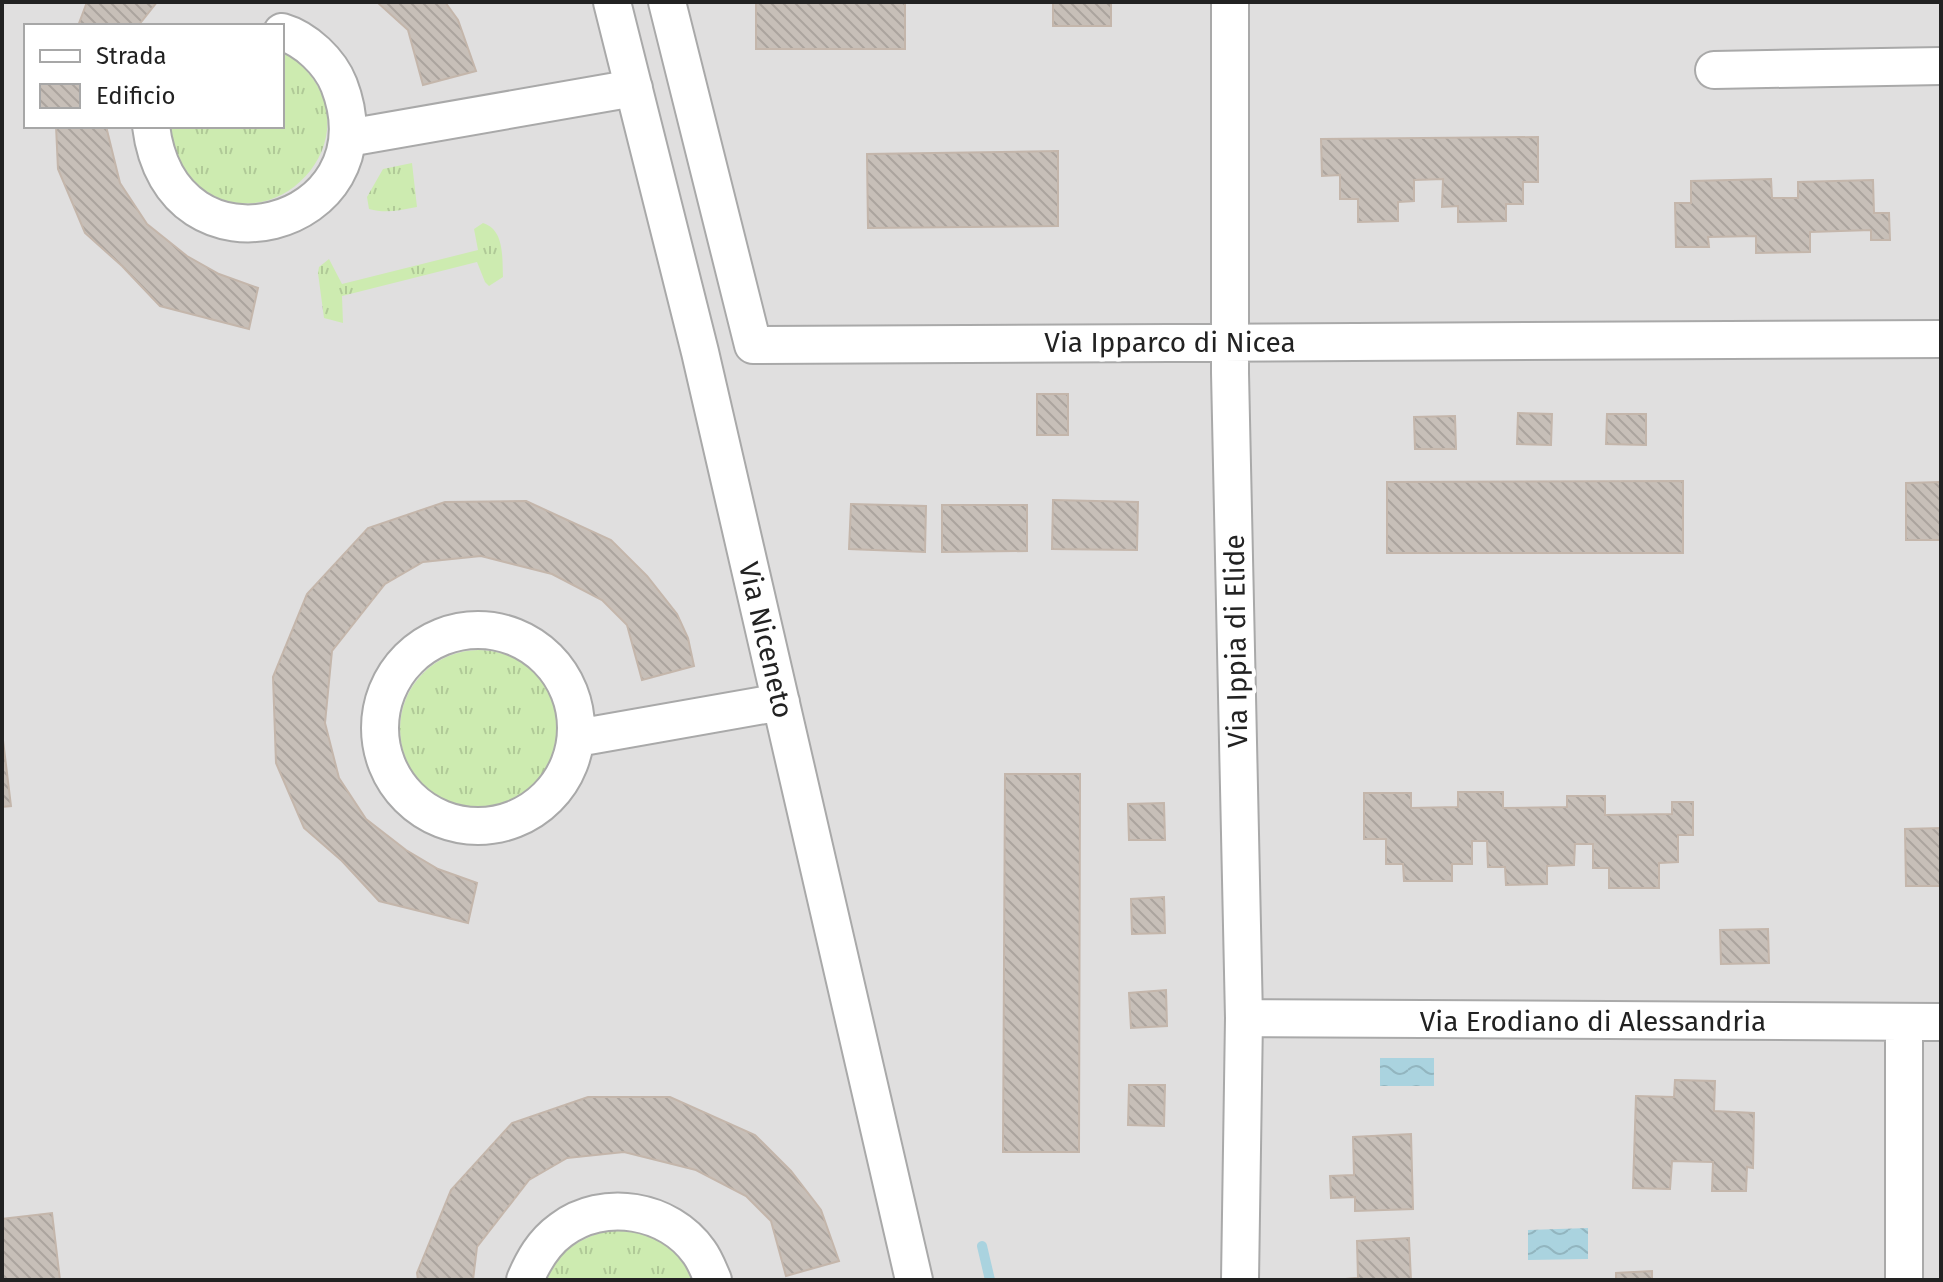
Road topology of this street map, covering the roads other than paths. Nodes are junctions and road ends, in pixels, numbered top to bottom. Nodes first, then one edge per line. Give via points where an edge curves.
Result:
1 (612, 2) edge
2 (667, 2) edge
3 (1230, 2) edge
4 (284, 33) edge
5 (1941, 66) edge
6 (1714, 70) dead end
7 (634, 88) junction
8 (151, 128) edge
9 (348, 138) junction
10 (1941, 339) edge
11 (1230, 341) junction
12 (753, 345) junction
13 (700, 352) junction
14 (781, 702) junction
15 (577, 738) junction
16 (1244, 1018) junction
17 (1941, 1022) edge
18 (1904, 1023) junction
19 (525, 1280) edge
20 (713, 1280) edge
21 (914, 1280) edge
22 (1240, 1280) edge
23 (1904, 1280) edge

1 - 7 street, Via Niceneto
2 - 12 street
3 - 11 street, Via Ippia di Elide
4 - 9 street via 315,51 335,76 347,106
5 - 6 street
7 - 9 street
7 - 13 street, Via Niceneto
8 - 9 street via 157,160 173,188 198,210 228,222 261,224 292,215 319,196 338,170
10 - 11 street, Via Ipparco di Nicea
11 - 12 street, Via Ipparco di Nicea
11 - 16 street, Via Ippia di Elide
12 - 13 street, Via Ipparco di Nicea
13 - 14 street, Via Niceneto
14 - 15 street
14 - 21 street, Via Niceneto
15 - 15 street via 575,706 563,676 542,652 515,635 484,629 451,632 422,646 400,668 384,697 380,729 386,762 402,791 427,812 457,825 491,826 522,816 549,797 568,770
16 - 18 street, Via Erodiano di Alessandria
16 - 22 street, Via Ippia di Elide
17 - 18 street, Via Erodiano di Alessandria
18 - 23 street
19 - 20 street via 539,1251 561,1229 588,1215 619,1211 650,1215 677,1230 699,1252

